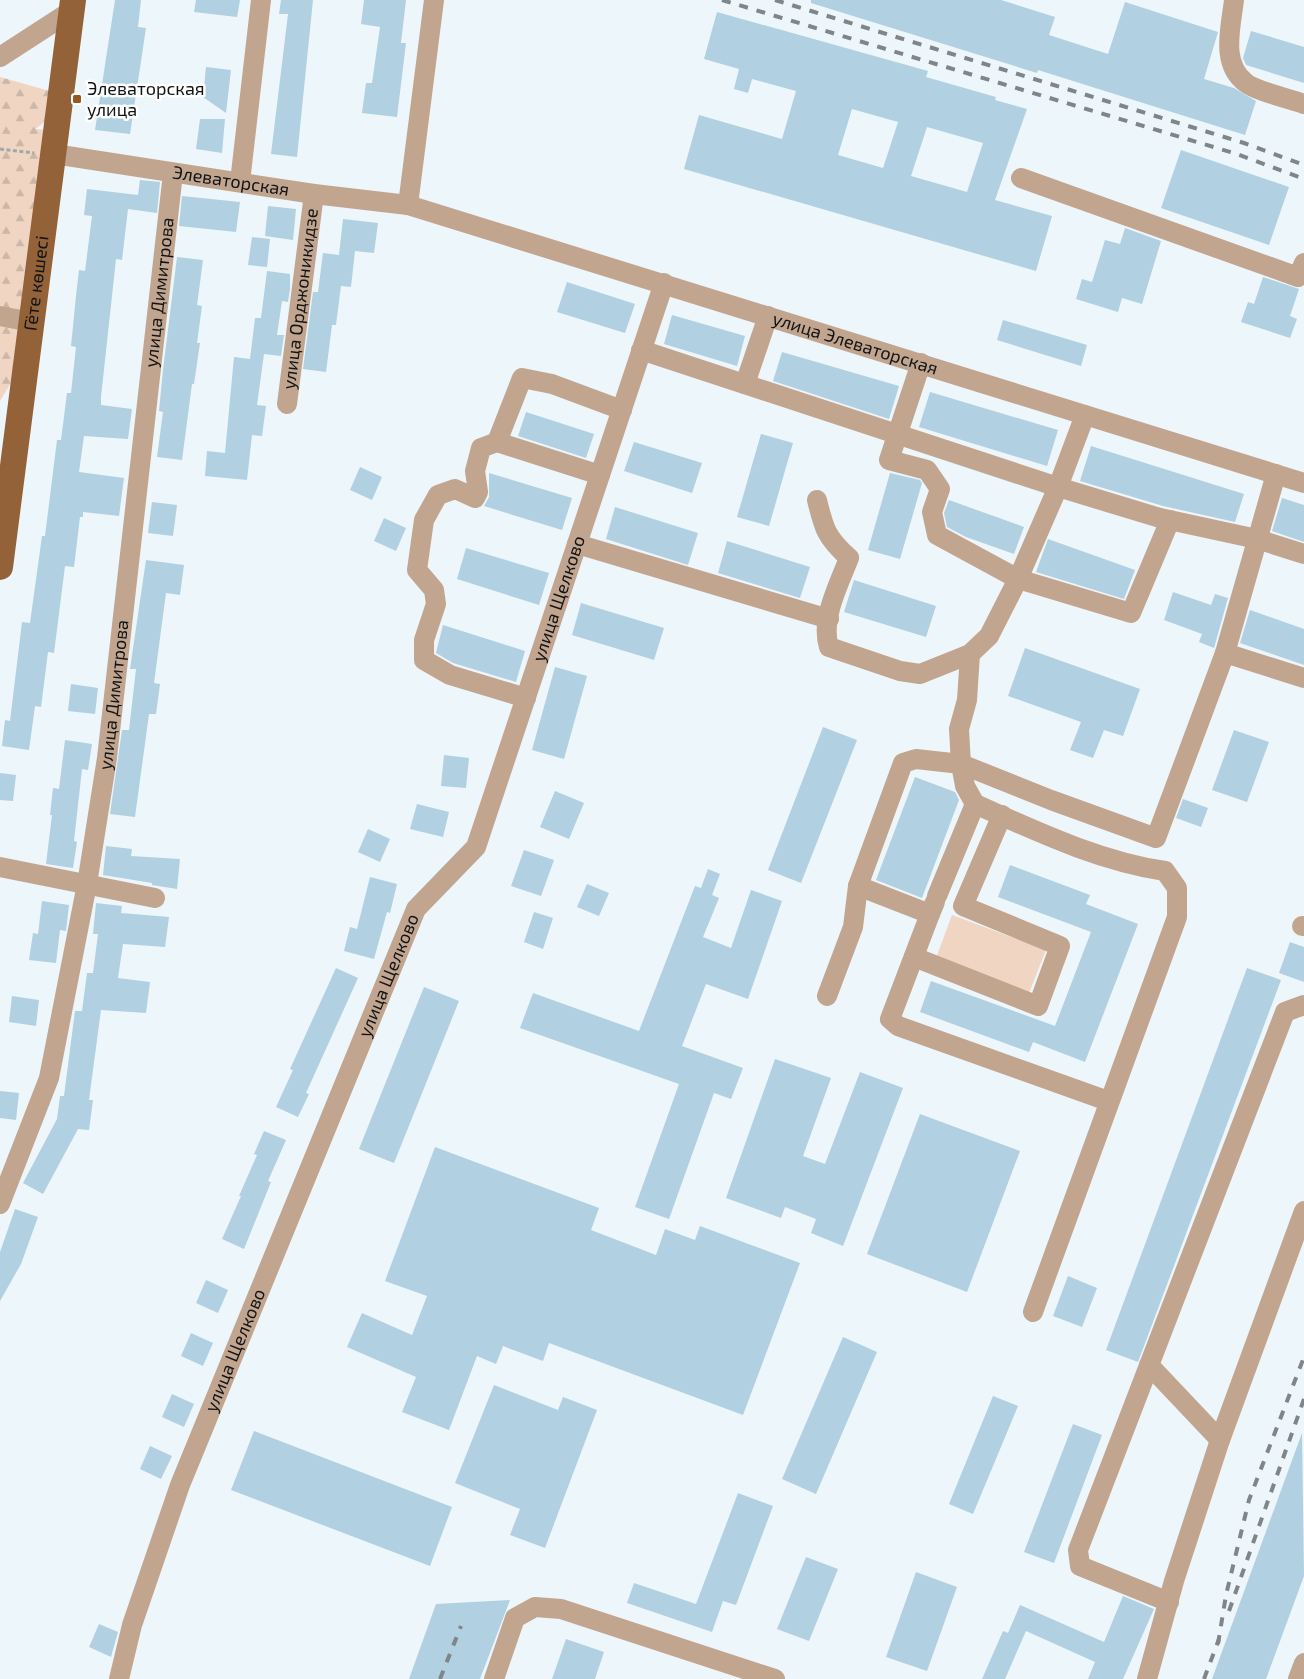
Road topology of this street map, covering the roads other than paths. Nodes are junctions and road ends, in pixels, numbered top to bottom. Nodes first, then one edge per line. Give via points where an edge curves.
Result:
1 (262, 0) edge
2 (434, 0) edge
3 (1234, 0) edge
4 (72, 6) edge
5 (0, 57) edge
6 (1304, 104) edge
7 (54, 154) junction
8 (173, 173) junction
9 (1021, 178) dead end
10 (240, 182) junction
11 (314, 194) junction
12 (408, 206) junction
13 (1302, 273) edge
14 (664, 283) junction
15 (0, 316) edge
16 (768, 316) junction
17 (32, 322) junction
18 (641, 350) junction
19 (921, 363) junction
20 (745, 384) junction
21 (287, 404) dead end
22 (622, 410) junction
23 (1085, 415) junction
24 (898, 435) junction
25 (497, 442) junction
26 (1276, 474) junction
27 (600, 475) junction
28 (1304, 483) edge
29 (1058, 487) junction
30 (817, 500) dead end
31 (1170, 520) junction
32 (1257, 539) junction
33 (577, 544) junction
34 (1, 552) edge
35 (1304, 554) edge
36 (1018, 579) junction
37 (829, 619) junction
38 (1225, 653) junction
39 (970, 654) junction
40 (1304, 678) edge
41 (526, 698) junction
42 (961, 764) junction
43 (975, 804) junction
44 (1002, 816) junction
45 (1156, 838) junction
46 (0, 867) edge
47 (1164, 871) junction
48 (87, 884) junction
49 (858, 886) junction
50 (155, 898) dead end
51 (934, 905) junction
52 (963, 906) junction
53 (914, 957) junction
54 (827, 996) dead end
55 (1304, 1005) edge
56 (1108, 1101) junction
57 (0, 1204) edge
58 (1304, 1211) edge
59 (1032, 1312) dead end
60 (1149, 1365) junction
61 (1220, 1440) junction
62 (1169, 1602) junction
63 (1304, 1662) edge
64 (119, 1679) edge
65 (494, 1679) edge
66 (775, 1679) edge
67 (1147, 1679) edge
68 (1298, 1679) edge

1 - 10 street
2 - 12 street
3 - 6 street via 1229,47 1232,67 1246,84
4 - 5 street
4 - 7 main road, Гёте көшесі
7 - 8 street, Элеваторская
7 - 17 main road, Гёте көшесі
8 - 10 street, Элеваторская
8 - 48 street, улица Димитрова via 107,758
9 - 13 street
10 - 11 street, Элеваторская
11 - 12 street, Элеваторская
11 - 21 street, улица Орджоникидзе
12 - 14 street, улица Элеваторская
14 - 16 street, улица Элеваторская
14 - 18 street, улица Щелково
15 - 17 street
16 - 19 street, улица Элеваторская
16 - 20 street
17 - 34 main road, Гёте көшесі
18 - 20 street
18 - 22 street, улица Щелково
19 - 23 street, улица Элеваторская
19 - 24 street
20 - 24 street
22 - 25 street via 552,384 522,378
22 - 27 street, улица Щелково
23 - 26 street, улица Элеваторская
23 - 29 street
24 - 29 street
24 - 36 street via 889,460 926,470 940,489 932,512 937,535
25 - 27 street
25 - 41 street via 481,448 475,471 478,492 475,498 455,489 438,495 424,520 417,570 434,590 436,604 424,640 424,660 450,675
26 - 28 street, улица Элеваторская
26 - 32 street
27 - 33 street, улица Щелково
29 - 31 street
29 - 36 street
30 - 37 street via 831,542 849,558
31 - 32 street
31 - 36 street via 1131,613
32 - 35 street
32 - 38 street
33 - 37 street
33 - 41 street, улица Щелково
36 - 39 street via 990,636
37 - 39 street via 825,634 829,647 900,671 920,674
38 - 40 street
38 - 45 street
39 - 42 street via 967,700 959,730
41 - 64 street, улица Щелково via 476,847 416,909 180,1485 132,1625
42 - 43 street via 965,786
42 - 45 street
42 - 49 street via 916,759 903,762
43 - 44 street
43 - 51 street
44 - 47 street via 1102,856 1136,867
44 - 52 street
45 - 47 street
46 - 48 street
47 - 56 street via 1178,888 1177,917
48 - 50 street
48 - 57 street, улица Димитрова via 49,1078
49 - 51 street
49 - 54 street via 853,927
51 - 52 street
51 - 53 street
52 - 53 street via 1060,946 1038,1006
53 - 56 street via 890,1019 898,1026
55 - 60 street via 1285,1012
56 - 59 street
58 - 61 street
60 - 61 street
60 - 62 street via 1078,1550 1080,1566
61 - 62 street
62 - 67 street
63 - 68 street
65 - 66 street via 515,1618 535,1607 561,1609

